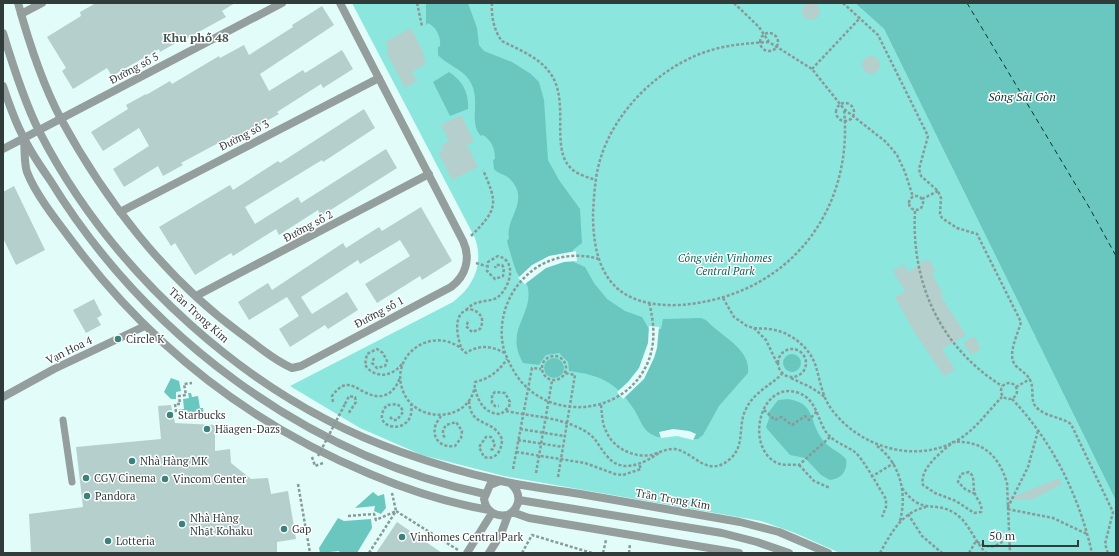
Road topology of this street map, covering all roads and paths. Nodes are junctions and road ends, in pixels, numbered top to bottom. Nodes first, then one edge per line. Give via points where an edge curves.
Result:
1 (18, 3) edge
2 (42, 3) edge
3 (282, 3) edge
4 (340, 3) edge
5 (417, 3) edge
6 (492, 3) edge
7 (734, 3) edge
8 (844, 3) edge
9 (21, 14) junction
10 (860, 18) junction
11 (422, 26) dead end
12 (3, 33) edge
13 (764, 34) junction
14 (769, 42) junction
15 (760, 43) junction
16 (777, 47) junction
17 (812, 69) junction
18 (379, 78) junction
19 (3, 86) edge
20 (840, 104) junction
21 (844, 109) junction
22 (854, 116) junction
23 (61, 119) junction
24 (845, 122) junction
25 (39, 131) junction
26 (24, 138) junction
27 (3, 149) edge
28 (483, 170) dead end
29 (429, 174) junction
30 (596, 180) junction
31 (938, 191) junction
32 (913, 197) junction
33 (922, 199) junction
34 (915, 210) junction
35 (120, 212) junction
36 (471, 236) dead end
37 (599, 259) junction
38 (475, 263) dead end
39 (486, 266) junction
40 (495, 268) dead end
41 (196, 296) junction
42 (724, 298) junction
43 (649, 302) junction
44 (466, 310) junction
45 (469, 320) dead end
46 (145, 326) junction
47 (754, 328) junction
48 (461, 348) junction
49 (809, 352) junction
50 (505, 353) junction
51 (804, 355) junction
52 (374, 358) dead end
53 (507, 358) junction
54 (404, 362) junction
55 (778, 365) junction
56 (541, 369) junction
57 (565, 373) junction
58 (400, 374) junction
59 (782, 374) junction
60 (791, 377) junction
61 (1030, 379) junction
62 (552, 381) junction
63 (192, 383) dead end
64 (1002, 386) junction
65 (1016, 387) junction
66 (474, 388) junction
67 (528, 388) junction
68 (1002, 396) junction
69 (3, 397) edge
70 (825, 397) junction
71 (1012, 399) junction
72 (469, 401) junction
73 (333, 402) dead end
74 (548, 402) junction
75 (410, 403) junction
76 (601, 405) junction
77 (499, 406) dead end
78 (569, 408) junction
79 (506, 411) junction
80 (765, 411) junction
81 (176, 412) dead end
82 (816, 412) junction
83 (348, 414) dead end
84 (523, 414) junction
85 (442, 416) junction
86 (390, 417) dead end
87 (545, 418) junction
88 (63, 420) dead end
89 (567, 422) junction
90 (520, 429) junction
91 (1038, 431) junction
92 (543, 432) junction
93 (564, 436) junction
94 (830, 437) junction
95 (446, 439) dead end
96 (518, 440) junction
97 (953, 442) junction
98 (541, 444) junction
99 (875, 444) junction
100 (562, 447) junction
101 (490, 450) dead end
102 (516, 452) junction
103 (661, 452) junction
104 (539, 455) junction
105 (318, 456) dead end
106 (561, 459) junction
107 (894, 463) junction
108 (639, 464) junction
109 (798, 465) junction
110 (513, 469) dead end
111 (536, 473) dead end
112 (558, 477) dead end
113 (871, 477) junction
114 (500, 481) junction
115 (72, 482) dead end
116 (510, 483) junction
117 (298, 484) dead end
118 (830, 488) dead end
119 (902, 488) junction
120 (391, 492) dead end
121 (485, 494) junction
122 (975, 494) junction
123 (519, 500) junction
124 (926, 507) junction
125 (1007, 509) junction
126 (396, 511) junction
127 (491, 512) junction
128 (510, 513) junction
129 (908, 514) junction
130 (348, 516) dead end
131 (882, 517) dead end
132 (900, 521) junction
133 (1088, 534) junction
134 (607, 535) dead end
135 (1008, 538) junction
136 (976, 541) junction
137 (463, 552) edge
138 (310, 553) edge
139 (369, 553) edge
140 (489, 553) edge
141 (522, 553) edge
142 (591, 553) edge
143 (604, 553) edge
144 (739, 553) edge
145 (789, 553) edge
146 (828, 553) edge
147 (880, 553) edge
148 (942, 553) edge
149 (969, 553) edge
150 (986, 553) edge
151 (1010, 553) edge
152 (1092, 553) edge
153 (1108, 553) edge

1 - 9 street
2 - 9 street
3 - 23 street, Đường số 5
4 - 18 street
5 - 11 path
6 - 30 path via 498,36 502,41 542,63 558,87 563,156 569,167
7 - 13 path
8 - 10 path
9 - 23 street via 31,49
10 - 17 path
10 - 31 path via 878,35 928,136 919,169 921,176
12 - 25 street, Trần Trọng Kim
13 - 14 path
13 - 15 path
13 - 16 path via 776,36
14 - 15 path
14 - 16 path
15 - 16 path via 766,52
15 - 30 path via 718,48 697,55 654,81 636,98 611,135 601,157
16 - 17 path
17 - 20 path
18 - 29 street
18 - 35 street, Đường số 3
19 - 26 street
20 - 21 path
20 - 22 path via 852,106
20 - 24 path via 836,109 836,115 839,120
21 - 22 path
21 - 24 path
22 - 24 path
22 - 32 path via 882,138 897,155
23 - 25 street, Đường số 5
23 - 35 street
24 - 42 path via 845,154 841,176 821,222 808,240 779,269 750,287
25 - 26 street, Đường số 5
25 - 114 street, Trần Trọng Kim via 82,202 135,269 184,318 234,361 293,400 362,436 399,452
26 - 27 street, Đường số 5
26 - 46 street via 27,171 54,216 102,279
26 - 121 street via 60,196 97,248 146,304 208,358 276,409 310,428 406,471
28 - 36 path via 493,191 494,203 485,222
29 - 41 street, Đường số 2
29 - 41 street, Đường số 1 via 466,247 466,264 458,282 301,366 292,368 278,361 224,321
30 - 37 path via 593,225
31 - 33 path
31 - 61 path via 942,218 957,228 977,234 1021,322 1012,359 1015,366
32 - 33 path via 918,196
32 - 34 path via 909,204 911,209
33 - 34 path via 923,206
34 - 64 path via 917,262 921,281 934,311 953,343 975,366
35 - 41 street via 162,262
37 - 43 path via 606,276 619,290 627,296
37 - 50 path via 581,255 564,257 539,266 527,276 509,299 502,320
38 - 39 path
39 - 40 path via 487,271 495,279 503,276 502,265
39 - 44 path via 494,257 506,259 511,267 507,283 497,298 475,303
42 - 43 path via 684,305
42 - 47 path via 734,317
43 - 76 path via 653,320 653,341 648,362 635,381 612,400
44 - 45 path via 474,310 481,316 480,329 472,332 468,330 466,326
44 - 48 path via 460,317 457,330
46 - 69 street, Vạn Hoa 4 via 54,369
46 - 127 street via 191,367 238,403 322,453 423,494
47 - 49 path via 776,330 795,339
47 - 55 path via 766,340
48 - 50 path via 466,353 481,346
48 - 54 path via 447,340 432,340 418,346
49 - 51 path
49 - 70 path via 816,365
50 - 53 path
51 - 55 path via 796,350 787,350 780,356
51 - 60 path via 805,368 799,376
52 - 54 path via 372,362 378,368 385,366 386,357 377,349 367,354 365,359 368,370 380,375 393,372
53 - 66 path via 490,377 475,382
53 - 67 path via 518,378
54 - 58 path
55 - 59 path
56 - 57 path via 543,361 554,356 565,362
56 - 62 path via 544,376
56 - 67 path via 532,368
57 - 62 path via 559,380
57 - 78 path via 575,375
58 - 73 path via 398,383 389,394 375,396 358,387 346,385 340,387 332,396
58 - 75 path via 403,391
59 - 60 path
59 - 103 path via 750,401 742,418 741,442 728,460 719,465 710,465 700,463 675,449
60 - 70 path
61 - 65 path
61 - 153 path via 1035,406 1071,424 1113,512 1105,544
62 - 74 path
63 - 81 path via 184,384 186,395 179,396 180,404 175,404
64 - 65 path via 1010,383
64 - 68 path
65 - 71 path via 1016,395
66 - 72 path
66 - 79 path via 486,411 501,414
67 - 74 path
67 - 84 path
68 - 71 path via 1007,400
68 - 97 path via 977,425
70 - 99 path via 844,423
71 - 91 path
72 - 85 path via 452,414
72 - 101 path via 472,416 495,427 502,439 499,452 489,459 484,457 479,447 486,437 491,437 495,444
74 - 78 path
74 - 87 path
75 - 85 path via 428,414
75 - 86 path via 410,419 404,424 397,428 384,424 382,411 387,406 397,404 403,412 397,420
76 - 78 path
76 - 103 path via 606,432 616,445 636,454 651,455
77 - 79 path via 495,406 491,400 495,392 505,393 510,402
78 - 89 path
79 - 84 path
80 - 82 path via 775,420 781,417 792,425 805,416 809,420
80 - 82 path via 774,396 792,392 808,399
80 - 109 path via 758,425 758,432 768,455 781,464
82 - 94 path
83 - 105 path, bridge via 356,402 355,396 349,396
84 - 87 path
84 - 90 path
85 - 95 path via 435,427 435,433 443,446 455,446 461,438 462,431 456,422 446,425 443,430
87 - 89 path
87 - 92 path
88 - 115 lane
89 - 93 path
89 - 108 path via 592,435 612,462 626,466
90 - 92 path
90 - 96 path
91 - 125 path via 1028,467
91 - 133 path via 1057,459 1077,500
92 - 93 path
92 - 98 path
93 - 100 path
94 - 109 path
94 - 113 path via 856,454
96 - 98 path
96 - 102 path
97 - 99 path via 923,450 895,449
97 - 122 path via 929,466 922,481 923,485 978,513 982,508
97 - 125 path via 973,442 982,446 995,458 1005,475
98 - 100 path
98 - 104 path
99 - 107 path
100 - 106 path
102 - 104 path
102 - 110 path
103 - 108 path
104 - 106 path
104 - 111 path
106 - 108 path via 585,463 615,474 641,469
106 - 112 path
107 - 113 path
107 - 119 path
109 - 118 path via 814,481
113 - 131 path via 887,503
114 - 116 street, Trần Trọng Kim
114 - 121 street via 490,485
116 - 123 street via 517,491
116 - 146 street, Trần Trọng Kim via 740,522 779,532
117 - 138 path
119 - 124 path via 911,499
119 - 132 path via 904,503
120 - 126 path
121 - 127 street via 485,503
122 - 122 path via 972,474 961,474 958,482
123 - 128 street
123 - 145 street via 722,533
124 - 129 path
124 - 136 path via 955,513
125 - 133 path via 1053,518
125 - 135 path
126 - 130 path via 376,520 374,514
126 - 137 path
126 - 139 path
127 - 128 street via 497,515
127 - 137 street
128 - 140 street via 502,534
128 - 144 street
129 - 132 path
129 - 148 path via 922,536
132 - 147 path
133 - 152 path
134 - 143 path
135 - 136 path via 992,547 984,547
135 - 151 path
136 - 149 path
136 - 150 path
141 - 142 path via 532,536

